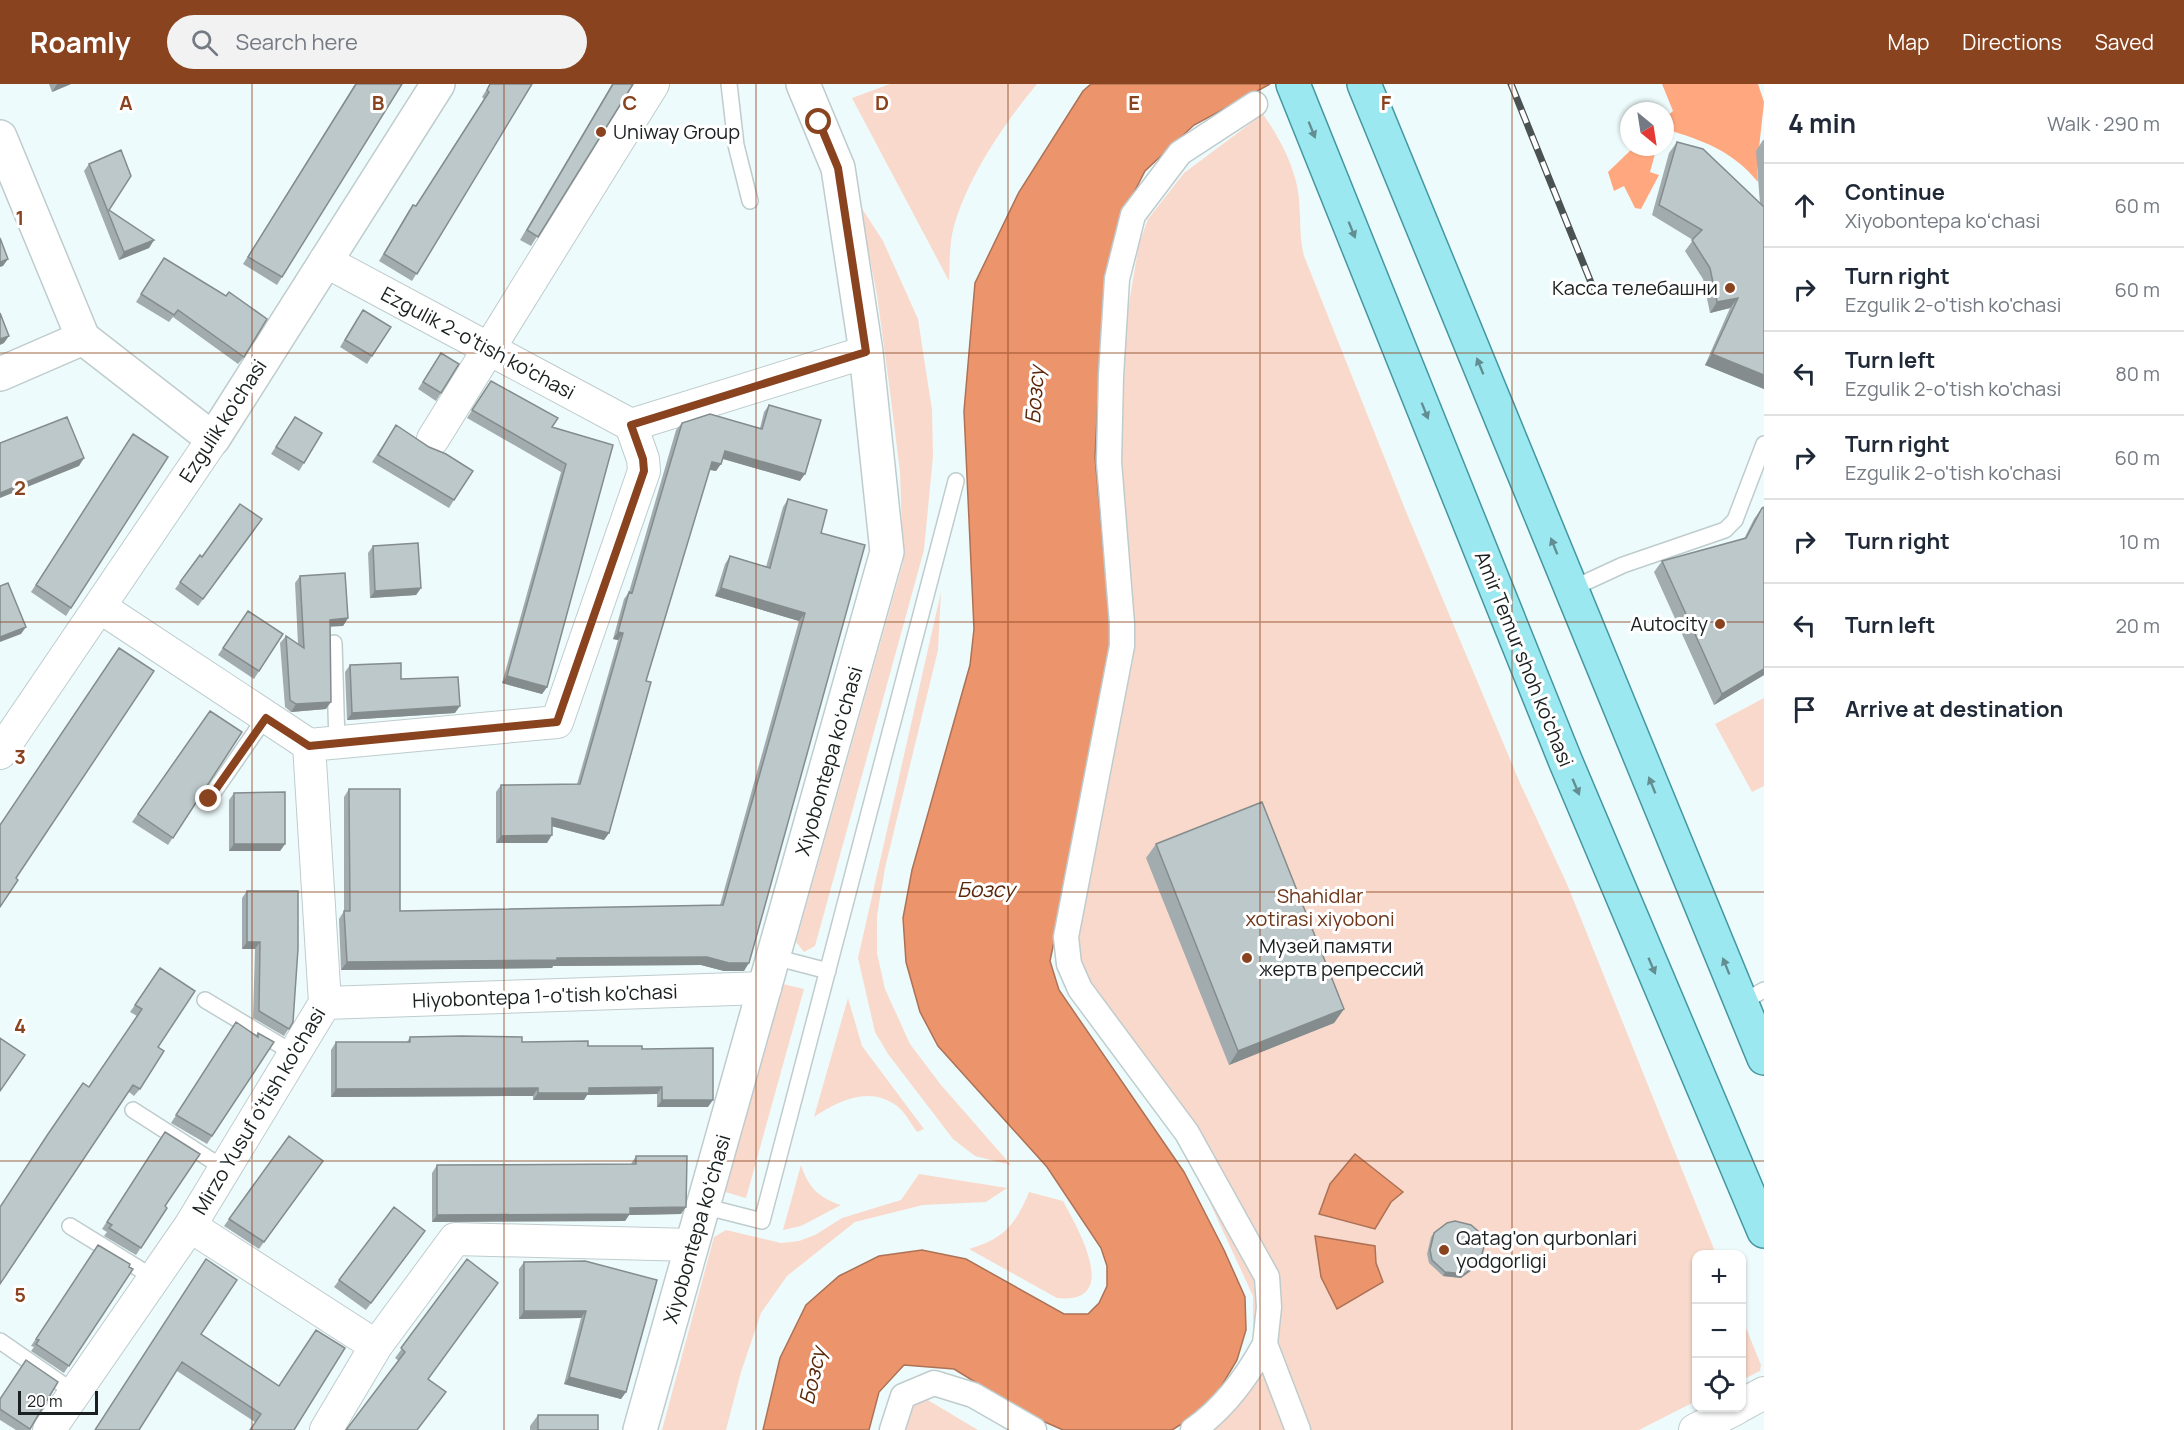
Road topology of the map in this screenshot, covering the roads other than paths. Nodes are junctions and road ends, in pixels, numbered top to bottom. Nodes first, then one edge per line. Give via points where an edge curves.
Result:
1 (438, 84) edge
2 (653, 84) edge
3 (729, 84) edge
4 (803, 84) edge
5 (1293, 84) edge
6 (1364, 84) edge
7 (1255, 104) dead end
8 (0, 138) edge
9 (750, 201) dead end
10 (325, 261) junction
11 (83, 338) junction
12 (491, 349) junction
13 (866, 352) junction
14 (0, 375) edge
15 (631, 425) junction
16 (213, 439) junction
17 (434, 439) dead end
18 (1764, 444) edge
19 (956, 481) dead end
20 (1572, 589) junction
21 (100, 607) junction
22 (334, 643) dead end
23 (266, 718) junction
24 (323, 744) junction
25 (0, 753) edge
26 (209, 799) edge
27 (774, 957) junction
28 (828, 971) junction
29 (765, 988) junction
30 (1752, 997) edge
31 (205, 1000) dead end
32 (325, 1003) junction
33 (295, 1054) junction
34 (1764, 1059) edge
35 (133, 1110) dead end
36 (225, 1169) junction
37 (703, 1206) junction
38 (70, 1226) dead end
39 (190, 1226) junction
40 (1764, 1231) edge
41 (692, 1245) junction
42 (154, 1278) junction
43 (0, 1341) edge
44 (1265, 1344) junction
45 (376, 1346) junction
46 (75, 1393) junction
47 (1764, 1394) edge
48 (1746, 1403) edge
49 (1728, 1412) edge
50 (50, 1430) edge
51 (326, 1430) edge
52 (640, 1430) edge
53 (892, 1430) edge
54 (1034, 1430) edge
55 (1194, 1430) edge
56 (1298, 1430) edge
57 (1695, 1430) edge

1 - 10 street, Ezgulik ko'chasi
2 - 12 street
3 - 9 lane via 736,145
4 - 13 street, Xiyobontepa koʻchasi via 838,168
5 -> 40 main road, Amir Temur shoh ko'chasi via 1565,760
20 -> 6 main road
7 - 44 street via 1180,153 1133,215 1117,279 1108,462 1122,646 1065,952 1073,978 1091,1007 1187,1133 1267,1277
8 - 11 street
10 - 12 street, Ezgulik 2-o'tish ko'chasi
10 - 16 street, Ezgulik ko'chasi
11 - 14 street
11 - 16 street
12 - 15 street, Ezgulik 2-o'tish ko'chasi
12 - 17 street
13 - 15 street
13 - 27 street, Xiyobontepa koʻchasi via 887,552
15 - 24 street via 644,471 557,722
16 - 21 street, Ezgulik ko'chasi
18 - 20 lane via 1735,520 1725,530 1623,565
19 - 28 lane
30 -> 20 main road
21 - 23 street
21 - 25 street, Ezgulik ko'chasi
22 - 24 lane
23 - 24 street
23 - 26 lane
24 - 32 street, Mirzo Yusuf o'tish ko'chasi
27 - 28 lane
27 - 29 street, Xiyobontepa koʻchasi
28 - 37 lane via 762,1221
29 - 32 street, Hiyobontepa 1-o'tish ko'chasi
29 - 37 street, Xiyobontepa koʻchasi
30 - 34 main road
31 - 33 lane
32 - 33 street, Mirzo Yusuf o'tish ko'chasi
33 - 36 street, Mirzo Yusuf o'tish ko'chasi
35 - 36 lane
36 - 39 street, Mirzo Yusuf o'tish ko'chasi
37 - 41 street, Xiyobontepa koʻchasi
38 - 42 lane
39 - 42 street, Mirzo Yusuf o'tish ko'chasi
39 - 45 street
41 - 45 street via 455,1239
41 - 52 street, Xiyobontepa koʻchasi
42 - 46 street, Mirzo Yusuf o'tish ko'chasi
43 - 46 lane
44 - 55 street via 1231,1396
44 - 56 street
45 - 51 street
46 - 50 street, Mirzo Yusuf o'tish ko'chasi
47 - 48 street
49 - 57 street
53 - 54 street via 903,1396 934,1383 973,1395

